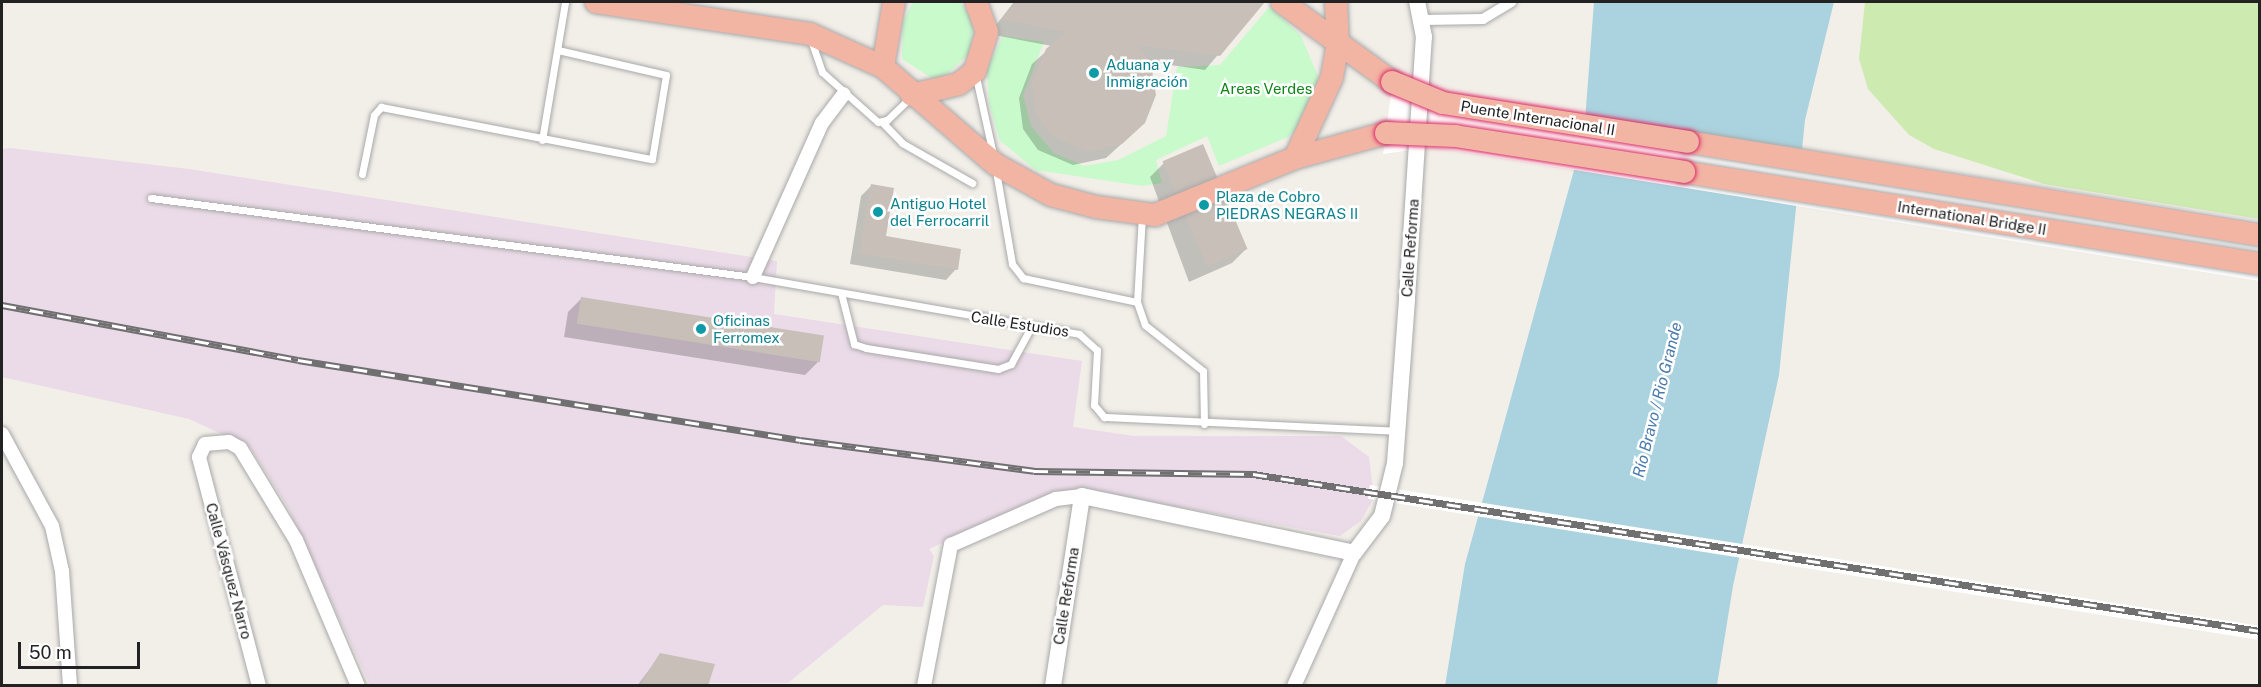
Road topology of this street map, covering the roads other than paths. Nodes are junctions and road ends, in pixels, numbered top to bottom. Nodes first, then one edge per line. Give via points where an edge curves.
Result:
1 (566, 2) edge
2 (596, 2) edge
3 (894, 2) edge
4 (976, 2) edge
5 (1282, 2) edge
6 (1336, 2) edge
7 (1417, 2) edge
8 (1511, 2) edge
9 (1423, 20) junction
10 (810, 34) junction
11 (1338, 44) junction
12 (558, 50) junction
13 (883, 67) junction
14 (975, 71) junction
15 (844, 94) junction
16 (912, 95) junction
17 (883, 123) junction
18 (542, 140) junction
19 (1688, 142) joint
20 (1295, 158) junction
21 (995, 164) junction
22 (1684, 172) joint
23 (362, 174) dead end
24 (972, 183) dead end
25 (151, 198) dead end
26 (1142, 215) junction
27 (2259, 235) edge
28 (2259, 264) edge
29 (753, 277) junction
30 (841, 293) junction
31 (1137, 302) junction
32 (1031, 327) junction
33 (1204, 424) junction
34 (1398, 431) junction
35 (2, 434) edge
36 (1082, 496) junction
37 (1354, 554) junction
38 (70, 686) edge
39 (259, 686) edge
40 (358, 686) edge
41 (924, 686) edge
42 (1053, 686) edge
43 (1294, 686) edge

1 - 12 lane
2 - 10 highway
3 - 13 highway
4 - 14 highway via 987,32
5 - 11 highway, Puente Internacional II
6 - 11 highway
7 - 9 street, Calle Reforma
8 - 9 street via 1483,20
9 - 34 street, Calle Reforma
10 - 13 highway
10 - 15 lane via 819,67
11 - 19 highway, Puente Internacional II, bridge via 1392,82 1443,103
11 - 20 highway via 1320,110
12 - 18 lane
12 - 18 lane via 666,75 657,155 646,161
13 - 16 highway
14 - 16 highway via 959,84
14 - 21 lane
15 - 17 lane
15 - 29 street via 822,123
16 - 17 lane
16 - 21 highway
17 - 24 lane via 902,142
18 - 23 lane via 381,107 374,115
19 - 27 highway, International Bridge II
20 - 22 highway, Puente Internacional II, bridge via 1386,133 1455,136
20 - 26 highway, Puente Internacional II via 1203,200
21 - 26 highway via 1051,195
21 - 31 lane via 1016,272
22 - 28 highway, International Bridge II
25 - 29 lane, Calle Estudios
26 - 31 lane
29 - 30 lane, Calle Estudios
30 - 32 lane, Calle Estudios
30 - 32 lane via 854,344 866,348 998,369 1011,364
31 - 33 lane via 1145,325 1203,371
32 - 33 lane, Calle Estudios via 1090,339 1097,350 1097,413
33 - 34 lane, Calle Estudios
34 - 37 street, Calle Reforma via 1390,495 1374,529
35 - 38 street via 52,526 62,571
36 - 37 street
36 - 41 street via 1056,499 951,545 945,557
36 - 42 street, Calle Reforma
37 - 43 street
39 - 40 street, Calle Vásquez Narro via 199,457 205,444 229,442 240,448 296,540

